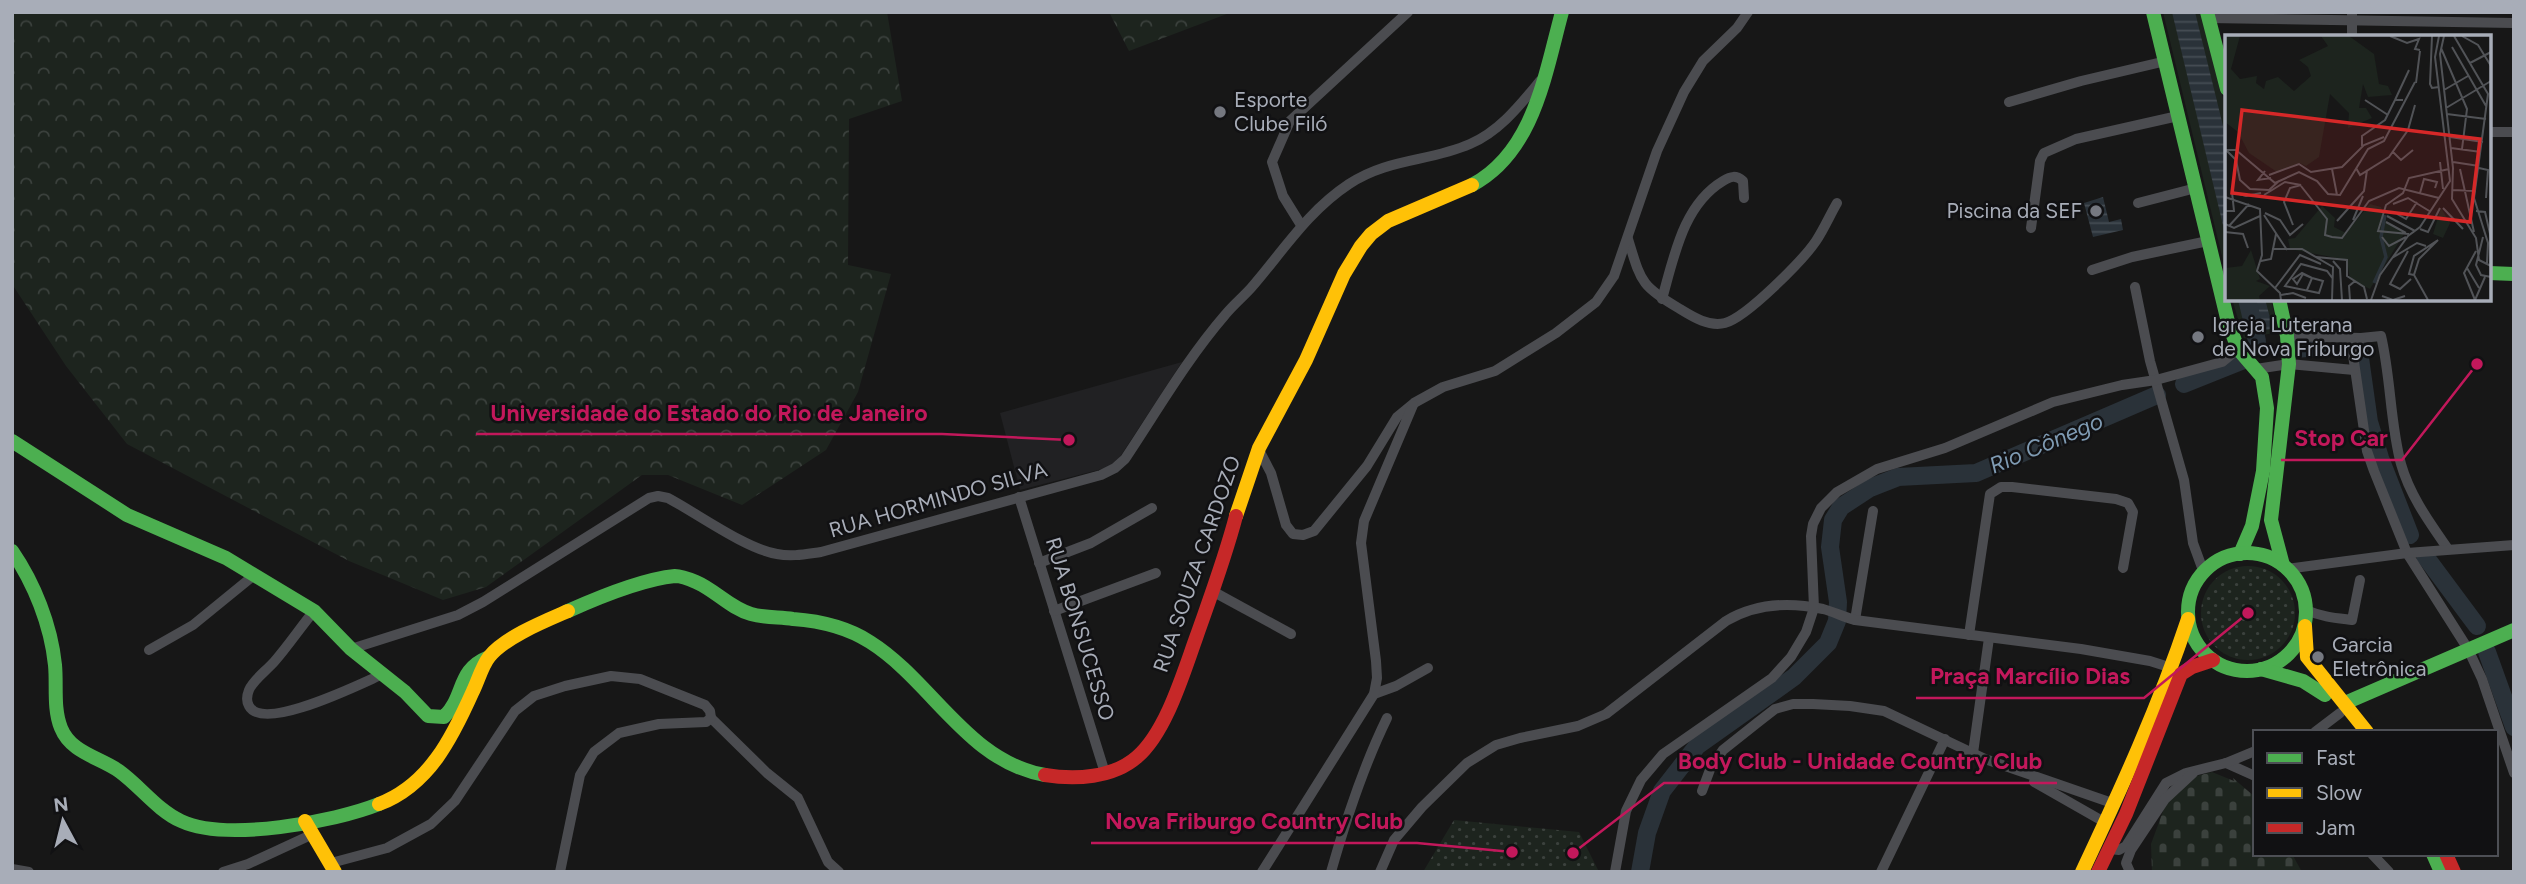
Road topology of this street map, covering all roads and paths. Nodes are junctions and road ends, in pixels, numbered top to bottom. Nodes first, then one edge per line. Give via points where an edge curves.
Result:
1 (1408, 12) edge
2 (1562, 12) edge
3 (1748, 12) edge
4 (2153, 12) edge
5 (2207, 15) edge
6 (2352, 16) edge
7 (2514, 23) edge
8 (2352, 35) edge
9 (2165, 61) junction
10 (1543, 78) junction
11 (2225, 82) edge
12 (2009, 102) dead end
13 (2178, 116) junction
14 (2491, 132) edge
15 (2514, 132) edge
16 (2196, 188) junction
17 (1744, 198) dead end
18 (1837, 203) dead end
19 (2138, 203) dead end
20 (1301, 225) junction
21 (2031, 228) dead end
22 (1628, 239) junction
23 (2208, 241) junction
24 (2092, 270) dead end
25 (2491, 274) edge
26 (2514, 274) edge
27 (2135, 287) dead end
28 (1662, 299) junction
29 (2279, 301) edge
30 (2287, 336) junction
31 (2361, 338) junction
32 (2238, 349) junction
33 (2289, 364) junction
34 (2256, 369) junction
35 (2354, 370) junction
36 (2156, 380) junction
37 (1414, 403) junction
38 (12, 441) edge
39 (1259, 450) junction
40 (1019, 496) junction
41 (1152, 508) dead end
42 (1873, 511) dead end
43 (2514, 545) edge
44 (2448, 549) junction
45 (12, 551) edge
46 (2407, 553) junction
47 (2240, 554) junction
48 (1040, 563) junction
49 (2285, 567) junction
50 (2123, 568) dead end
51 (1156, 573) dead end
52 (2204, 573) junction
53 (253, 576) junction
54 (2360, 580) dead end
55 (1214, 592) junction
56 (1820, 609) junction
57 (314, 611) junction
58 (1054, 611) junction
59 (2305, 617) junction
60 (2188, 619) junction
61 (1854, 620) junction
62 (2514, 630) edge
63 (1290, 635) dead end
64 (1969, 635) junction
65 (1989, 638) junction
66 (2473, 647) junction
67 (351, 649) junction
68 (149, 650) dead end
69 (489, 657) junction
70 (2213, 660) junction
71 (1428, 668) dead end
72 (2172, 668) junction
73 (2261, 669) junction
74 (383, 674) junction
75 (1374, 694) junction
76 (2342, 708) junction
77 (711, 718) junction
78 (1387, 718) dead end
79 (2317, 730) edge
80 (2355, 730) edge
81 (2365, 730) edge
82 (1945, 739) junction
83 (2253, 752) edge
84 (1973, 753) junction
85 (2226, 763) junction
86 (2012, 770) junction
87 (2196, 771) junction
88 (2514, 773) edge
89 (1105, 774) junction
90 (2253, 775) edge
91 (1702, 791) dead end
92 (2115, 804) junction
93 (2106, 822) junction
94 (309, 828) junction
95 (2110, 849) junction
96 (2374, 856) edge
97 (2434, 856) edge
98 (2447, 856) edge
99 (333, 867) edge
100 (12, 869) edge
101 (29, 872) edge
102 (223, 872) edge
103 (560, 872) edge
104 (839, 872) edge
105 (1262, 872) edge
106 (1331, 872) edge
107 (1380, 872) edge
108 (1615, 872) edge
109 (1881, 872) edge
110 (2082, 872) edge
111 (2098, 872) edge
112 (2130, 872) edge
113 (2389, 872) edge
114 (2441, 872) edge
115 (2454, 872) edge

1 - 20 street via 1290,121 1272,162 1283,196
2 - 10 street, RUA SOUZA CARDOZO
3 - 22 street via 1703,61 1684,92 1657,151
4 - 9 street
5 - 6 street
5 - 11 street
6 - 7 street
6 - 8 street
9 - 12 street
9 - 13 street
10 - 20 street, RUA HORMINDO SILVA via 1512,116 1472,143 1376,169 1349,183
10 - 39 street, RUA SOUZA CARDOZO via 1530,115 1500,166 1471,187 1389,221 1361,247
13 - 16 street
13 - 21 street via 2076,139 2044,153
14 - 15 street
16 - 19 street
16 - 23 street
17 - 28 street via 1743,181 1730,177 1692,212
18 - 28 street via 1816,240 1790,270 1726,323 1709,323
20 - 40 street, RUA HORMINDO SILVA via 1225,316 1125,459 1101,475
22 - 28 street via 1640,276
22 - 37 street via 1614,276 1596,302 1556,333 1495,371 1443,387
23 - 24 street
23 - 32 street
25 - 26 street
27 - 36 street
29 - 30 street
30 - 31 street
30 - 33 street
31 - 35 street via 2353,351
31 - 44 street via 2381,336 2402,466 2423,514
32 - 34 street
32 - 36 street via 2222,362
33 - 34 street
33 - 35 street
33 - 49 street via 2271,520
34 - 47 street via 2265,389 2267,429 2252,526
35 - 46 street via 2367,451
36 - 52 street
36 - 56 street via 2053,402 1945,448 1877,470 1837,492 1821,508 1811,536
37 - 39 street via 1397,417 1348,492 1314,531 1303,535 1293,534 1286,525
37 - 75 street via 1364,521 1361,543 1376,661
38 - 53 street via 127,515 226,558
39 - 55 street, RUA SOUZA CARDOZO
40 - 48 street, RUA BONSUCESSO
40 - 67 street, RUA HORMINDO SILVA via 793,556 773,554 658,496 619,515 458,615
41 - 48 street via 1091,543
42 - 61 street
43 - 44 street
44 - 46 street
45 - 94 street, RUA SOUZA CARDOZO via 43,616 55,661 60,722 74,746 119,771 179,821 207,830
46 - 49 street
46 - 66 street
47 - 49 street via 2262,556
47 - 52 street via 2226,557
48 - 58 street, RUA BONSUCESSO
49 - 59 street via 2302,591
50 - 64 street via 2133,513 2128,503 2001,487 1990,494
51 - 58 street
52 - 60 street via 2191,594
53 - 57 street
53 - 68 street via 193,625
54 - 59 street via 2353,620
55 - 63 street
55 - 89 street, RUA SOUZA CARDOZO via 1177,690 1148,746 1132,762
56 - 61 street
56 - 107 street via 1780,605 1741,612 1606,714 1578,726 1496,745 1467,763 1422,807 1394,840
56 - 108 street via 1791,657 1772,678 1663,754 1641,780 1626,811
57 - 67 street
57 - 74 street via 250,688 250,708 258,714 293,710
58 - 89 street, RUA BONSUCESSO
59 - 73 street via 2292,650
59 - 76 street via 2307,657
60 - 70 street via 2196,642
60 - 72 street
61 - 64 street
62 - 66 street
64 - 65 street
65 - 72 street via 2081,649
65 - 84 street
66 - 76 street
66 - 88 street
67 - 74 street
69 - 74 street via 470,667 444,717 424,713
69 - 89 street, RUA SOUZA CARDOZO via 526,631 575,608 666,578 689,578 748,612 839,628 869,641 907,671 1003,764 1032,775 1065,779
69 - 94 street, RUA SOUZA CARDOZO via 432,766 409,790 379,806
70 - 73 street via 2233,669
70 - 95 street via 2181,674
71 - 75 street
72 - 92 street
73 - 76 street via 2303,679
75 - 105 street
76 - 79 street
76 - 80 street
76 - 81 street
77 - 99 street via 705,705 640,679 611,676 534,696 515,711 455,801 430,824 387,848
77 - 103 street via 697,724 659,724 619,733 594,752 580,775
77 - 104 street via 799,798 828,862
78 - 106 street
82 - 84 street
82 - 91 street via 1884,711 1793,704 1775,709 1723,750
82 - 109 street
83 - 85 street
84 - 86 street
85 - 87 street
85 - 90 street
86 - 92 street
86 - 93 street
87 - 95 street via 2166,783 2126,846
87 - 112 street via 2171,791 2135,843 2127,858
92 - 93 street
93 - 110 street
94 - 99 street
94 - 102 street via 248,864
95 - 111 street
96 - 113 street
97 - 114 street
98 - 115 street
100 - 101 street

